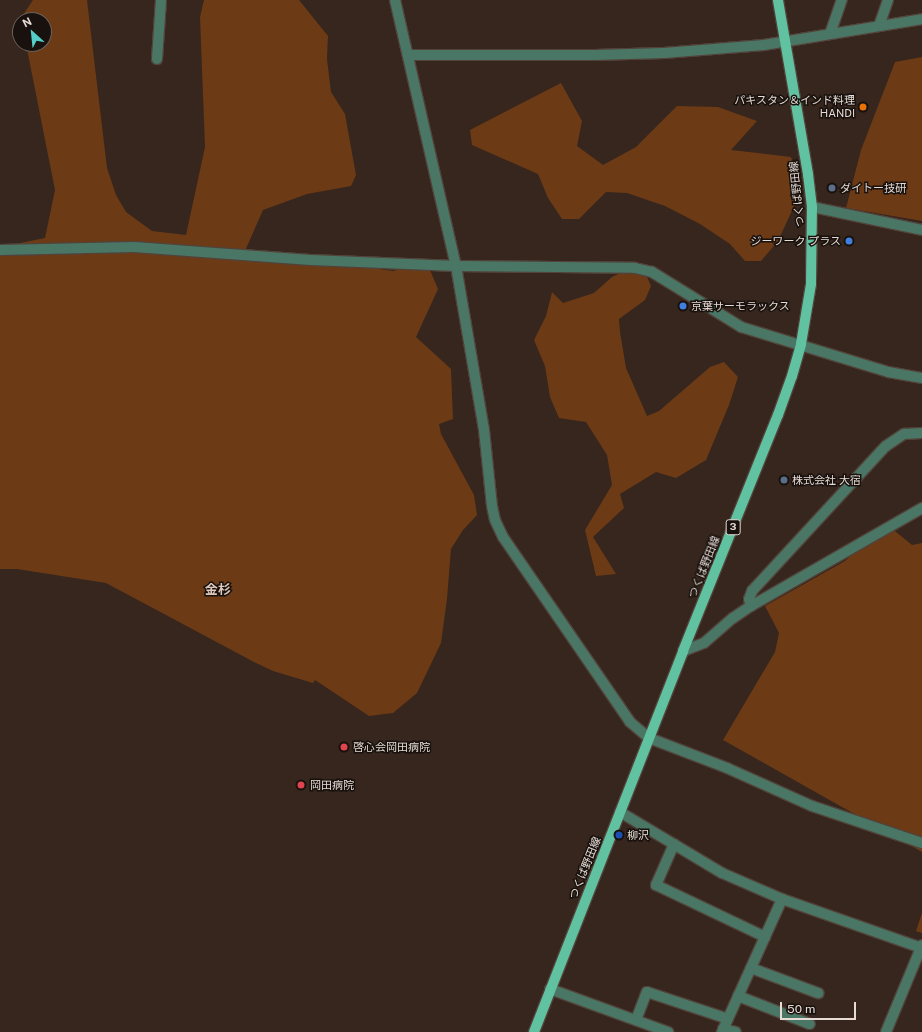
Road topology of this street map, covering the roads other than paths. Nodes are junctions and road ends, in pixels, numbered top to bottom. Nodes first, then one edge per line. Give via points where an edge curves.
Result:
1 (161, 0) edge
2 (395, 0) edge
3 (778, 0) edge
4 (842, 0) edge
5 (888, 0) edge
6 (922, 19) edge
7 (880, 26) junction
8 (830, 34) junction
9 (785, 41) junction
10 (408, 55) junction
11 (157, 59) dead end
12 (812, 207) junction
13 (922, 230) edge
14 (0, 250) edge
15 (456, 266) junction
16 (801, 344) junction
17 (922, 378) edge
18 (922, 433) edge
19 (922, 508) edge
20 (751, 606) junction
21 (683, 651) junction
22 (649, 738) junction
23 (620, 812) junction
24 (922, 843) edge
25 (674, 844) junction
26 (782, 899) junction
27 (765, 937) junction
28 (922, 947) edge
29 (751, 968) junction
30 (550, 989) junction
31 (818, 993) dead end
32 (738, 996) junction
33 (728, 1019) junction
34 (636, 1020) junction
35 (810, 1024) dead end
36 (723, 1031) edge
37 (534, 1032) edge
38 (668, 1032) edge
39 (736, 1032) edge
40 (886, 1032) edge

1 - 11 street
2 - 10 street
3 - 9 main road, つくば野田線 / 3
4 - 8 street
5 - 7 street
6 - 7 street
7 - 8 street
8 - 9 street
9 - 10 street via 641,54
9 - 12 main road, つくば野田線 / 3
10 - 15 street
12 - 13 street
12 - 16 main road, つくば野田線 / 3 via 811,284
14 - 15 street via 134,246 291,259
15 - 16 street via 635,268 652,272 741,327
15 - 22 street via 484,430 495,520 503,537 630,722
16 - 17 street via 888,372
16 - 21 main road, つくば野田線 / 3 via 778,415
18 - 20 street via 904,434 886,446 752,591 749,598
19 - 20 street
20 - 21 street via 704,643
21 - 22 main road, つくば野田線 / 3
22 - 23 main road, つくば野田線 / 3
22 - 24 street via 727,768 812,806
23 - 25 street
23 - 30 main road, つくば野田線 / 3
25 - 26 street via 722,873
25 - 27 street via 656,885
26 - 27 street
26 - 28 street
27 - 29 street
28 - 40 street
29 - 31 street
29 - 32 street
30 - 34 street
30 - 37 main road, つくば野田線 / 3
32 - 33 street
32 - 35 street
33 - 34 street via 647,992
33 - 36 street
34 - 38 street
36 - 39 street

